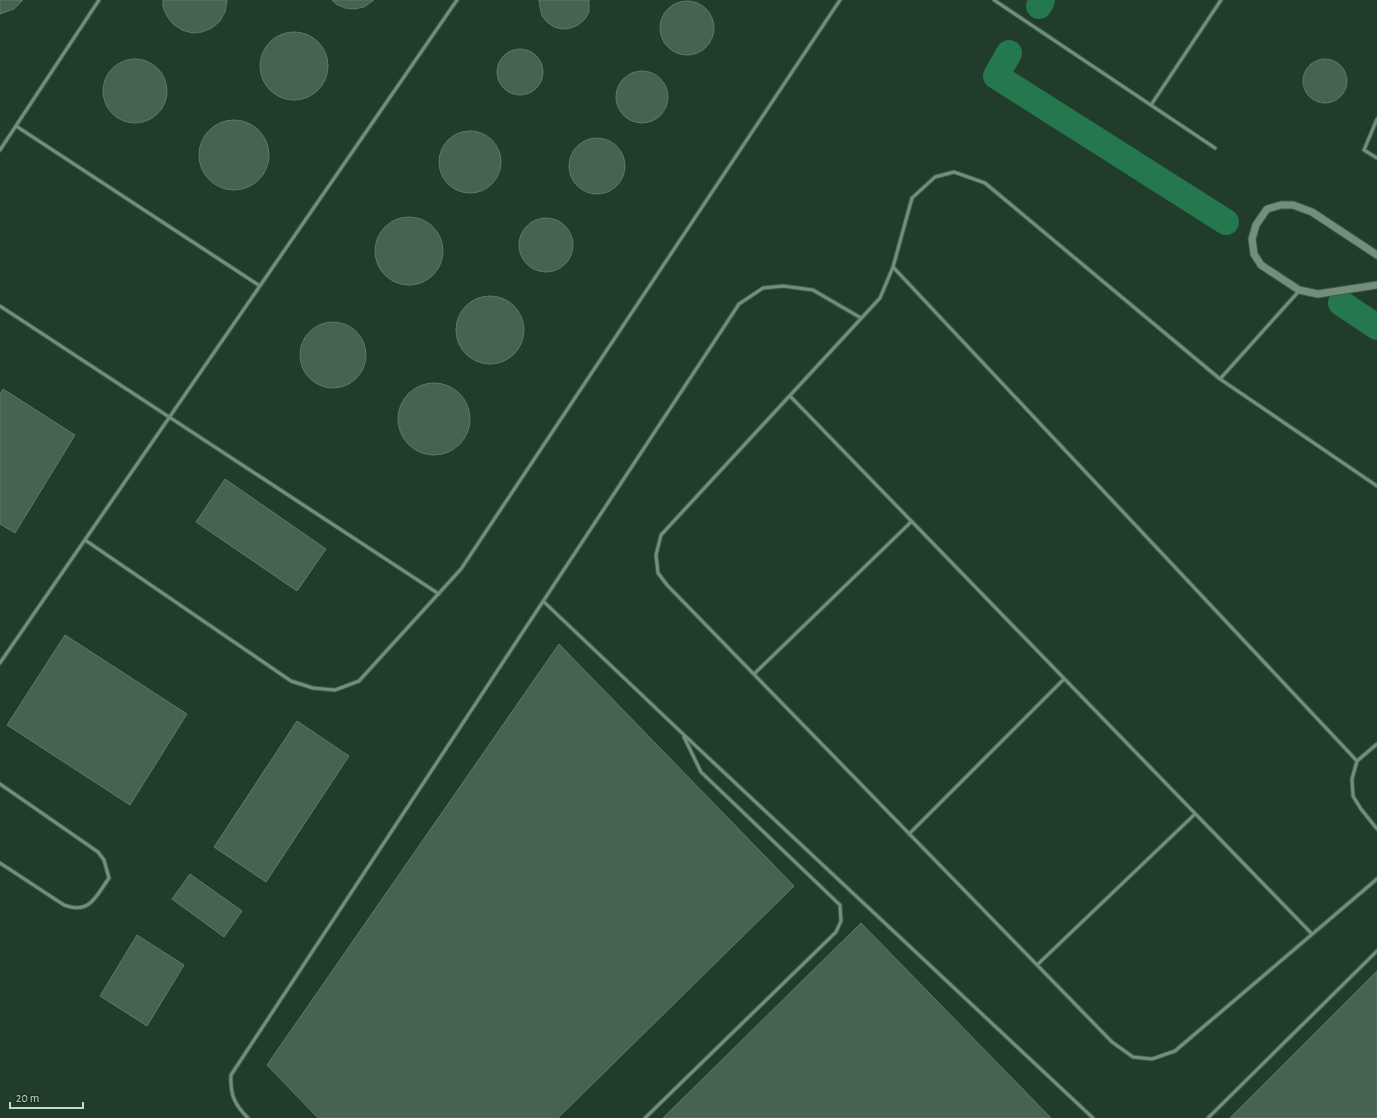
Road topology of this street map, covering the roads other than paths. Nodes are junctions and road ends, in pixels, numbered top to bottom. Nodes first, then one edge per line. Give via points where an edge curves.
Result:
1 (99, 0) edge
2 (457, 0) edge
3 (840, 0) edge
4 (994, 0) edge
5 (1221, 0) edge
6 (1151, 105) junction
7 (1377, 119) edge
8 (16, 126) junction
9 (1215, 148) dead end
10 (0, 150) edge
11 (1377, 158) edge
12 (1377, 255) edge
13 (893, 267) junction
14 (1377, 285) edge
15 (260, 286) junction
16 (1299, 290) junction
17 (0, 306) edge
18 (862, 318) junction
19 (1220, 379) junction
20 (790, 396) junction
21 (169, 418) junction
22 (1377, 486) edge
23 (911, 522) junction
24 (84, 540) junction
25 (439, 594) junction
26 (544, 601) junction
27 (0, 663) edge
28 (754, 674) junction
29 (1064, 679) junction
30 (683, 734) junction
31 (1377, 744) edge
32 (1358, 761) junction
33 (0, 784) edge
34 (1195, 814) junction
35 (1377, 829) edge
36 (909, 834) junction
37 (0, 863) edge
38 (1377, 879) edge
39 (1312, 934) junction
40 (1377, 952) edge
41 (1037, 965) junction
42 (248, 1118) edge
43 (645, 1118) edge
44 (1093, 1118) edge
45 (1208, 1118) edge

1 - 8 lane
2 - 15 lane
3 - 25 lane via 462,569
4 - 6 lane
5 - 6 lane
6 - 9 lane
7 - 11 lane via 1364,150
8 - 10 lane
8 - 15 lane
12 - 16 street via 1312,212 1293,205 1267,209 1256,225 1252,239 1254,254 1261,265
13 - 18 lane via 880,298
13 - 19 lane via 912,198 934,177 954,172 984,183
13 - 32 lane
14 - 16 street via 1318,294
15 - 21 lane
16 - 19 lane
17 - 21 lane
18 - 20 lane
18 - 26 lane via 813,290 783,286 763,288 739,304
19 - 22 lane
20 - 23 lane
20 - 28 lane via 661,535 656,555 658,573 667,585
21 - 24 lane
21 - 25 lane
23 - 28 lane
23 - 29 lane
24 - 25 lane via 291,681 313,688 335,690 359,682
24 - 27 lane
26 - 30 lane
26 - 42 lane via 231,1075 230,1089 238,1109
28 - 36 lane
29 - 34 lane
29 - 36 lane
30 - 43 lane via 701,772 840,905 841,920 836,932
30 - 44 lane
31 - 32 lane
32 - 35 lane via 1352,779 1354,796
33 - 37 lane via 98,852 104,860 109,878 92,904 72,908
34 - 39 lane
34 - 41 lane
36 - 41 lane
38 - 39 lane
39 - 41 lane via 1175,1051 1152,1059 1133,1057 1112,1042
40 - 45 lane

